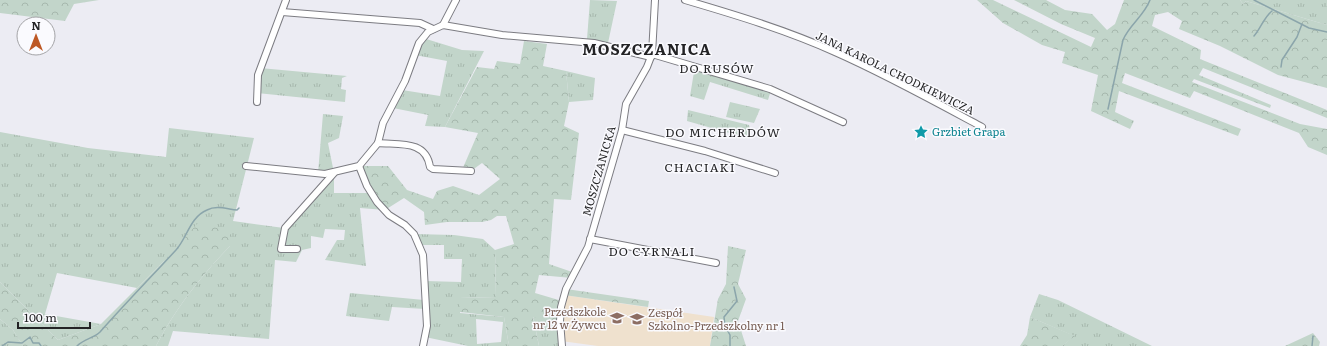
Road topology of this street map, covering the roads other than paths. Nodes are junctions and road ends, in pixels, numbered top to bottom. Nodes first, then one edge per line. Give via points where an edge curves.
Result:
1 (286, 0) edge
2 (456, 0) edge
3 (655, 0) edge
4 (685, 0) edge
5 (282, 12) junction
6 (443, 25) junction
7 (433, 29) junction
8 (651, 55) junction
9 (257, 102) dead end
10 (843, 122) dead end
11 (982, 127) dead end
12 (622, 130) junction
13 (378, 143) junction
14 (246, 166) dead end
15 (359, 166) junction
16 (471, 171) dead end
17 (334, 172) junction
18 (775, 173) dead end
19 (590, 239) junction
20 (297, 249) dead end
21 (716, 263) dead end
22 (423, 346) edge
23 (562, 346) edge

1 - 5 street
2 - 6 street
3 - 8 street, MOSZCZANICKA
4 - 11 street, JANA KAROLA CHODKIEWICZA via 758,22 835,52
5 - 7 street via 420,24
5 - 9 street via 258,75
6 - 7 street
6 - 8 street via 502,35 594,43
7 - 13 street via 419,43 405,81 383,123
8 - 10 street via 770,88
8 - 12 street, MOSZCZANICKA via 626,104
12 - 18 street via 718,154
12 - 19 street, MOSZCZANICKA
13 - 15 street
13 - 16 street via 421,148 433,170
14 - 17 street via 325,174
15 - 17 street
15 - 22 street via 366,186 378,202 414,234 423,255 427,326
17 - 20 street via 283,231 280,249
19 - 21 street
19 - 23 street, MOSZCZANICKA via 560,307 559,328

